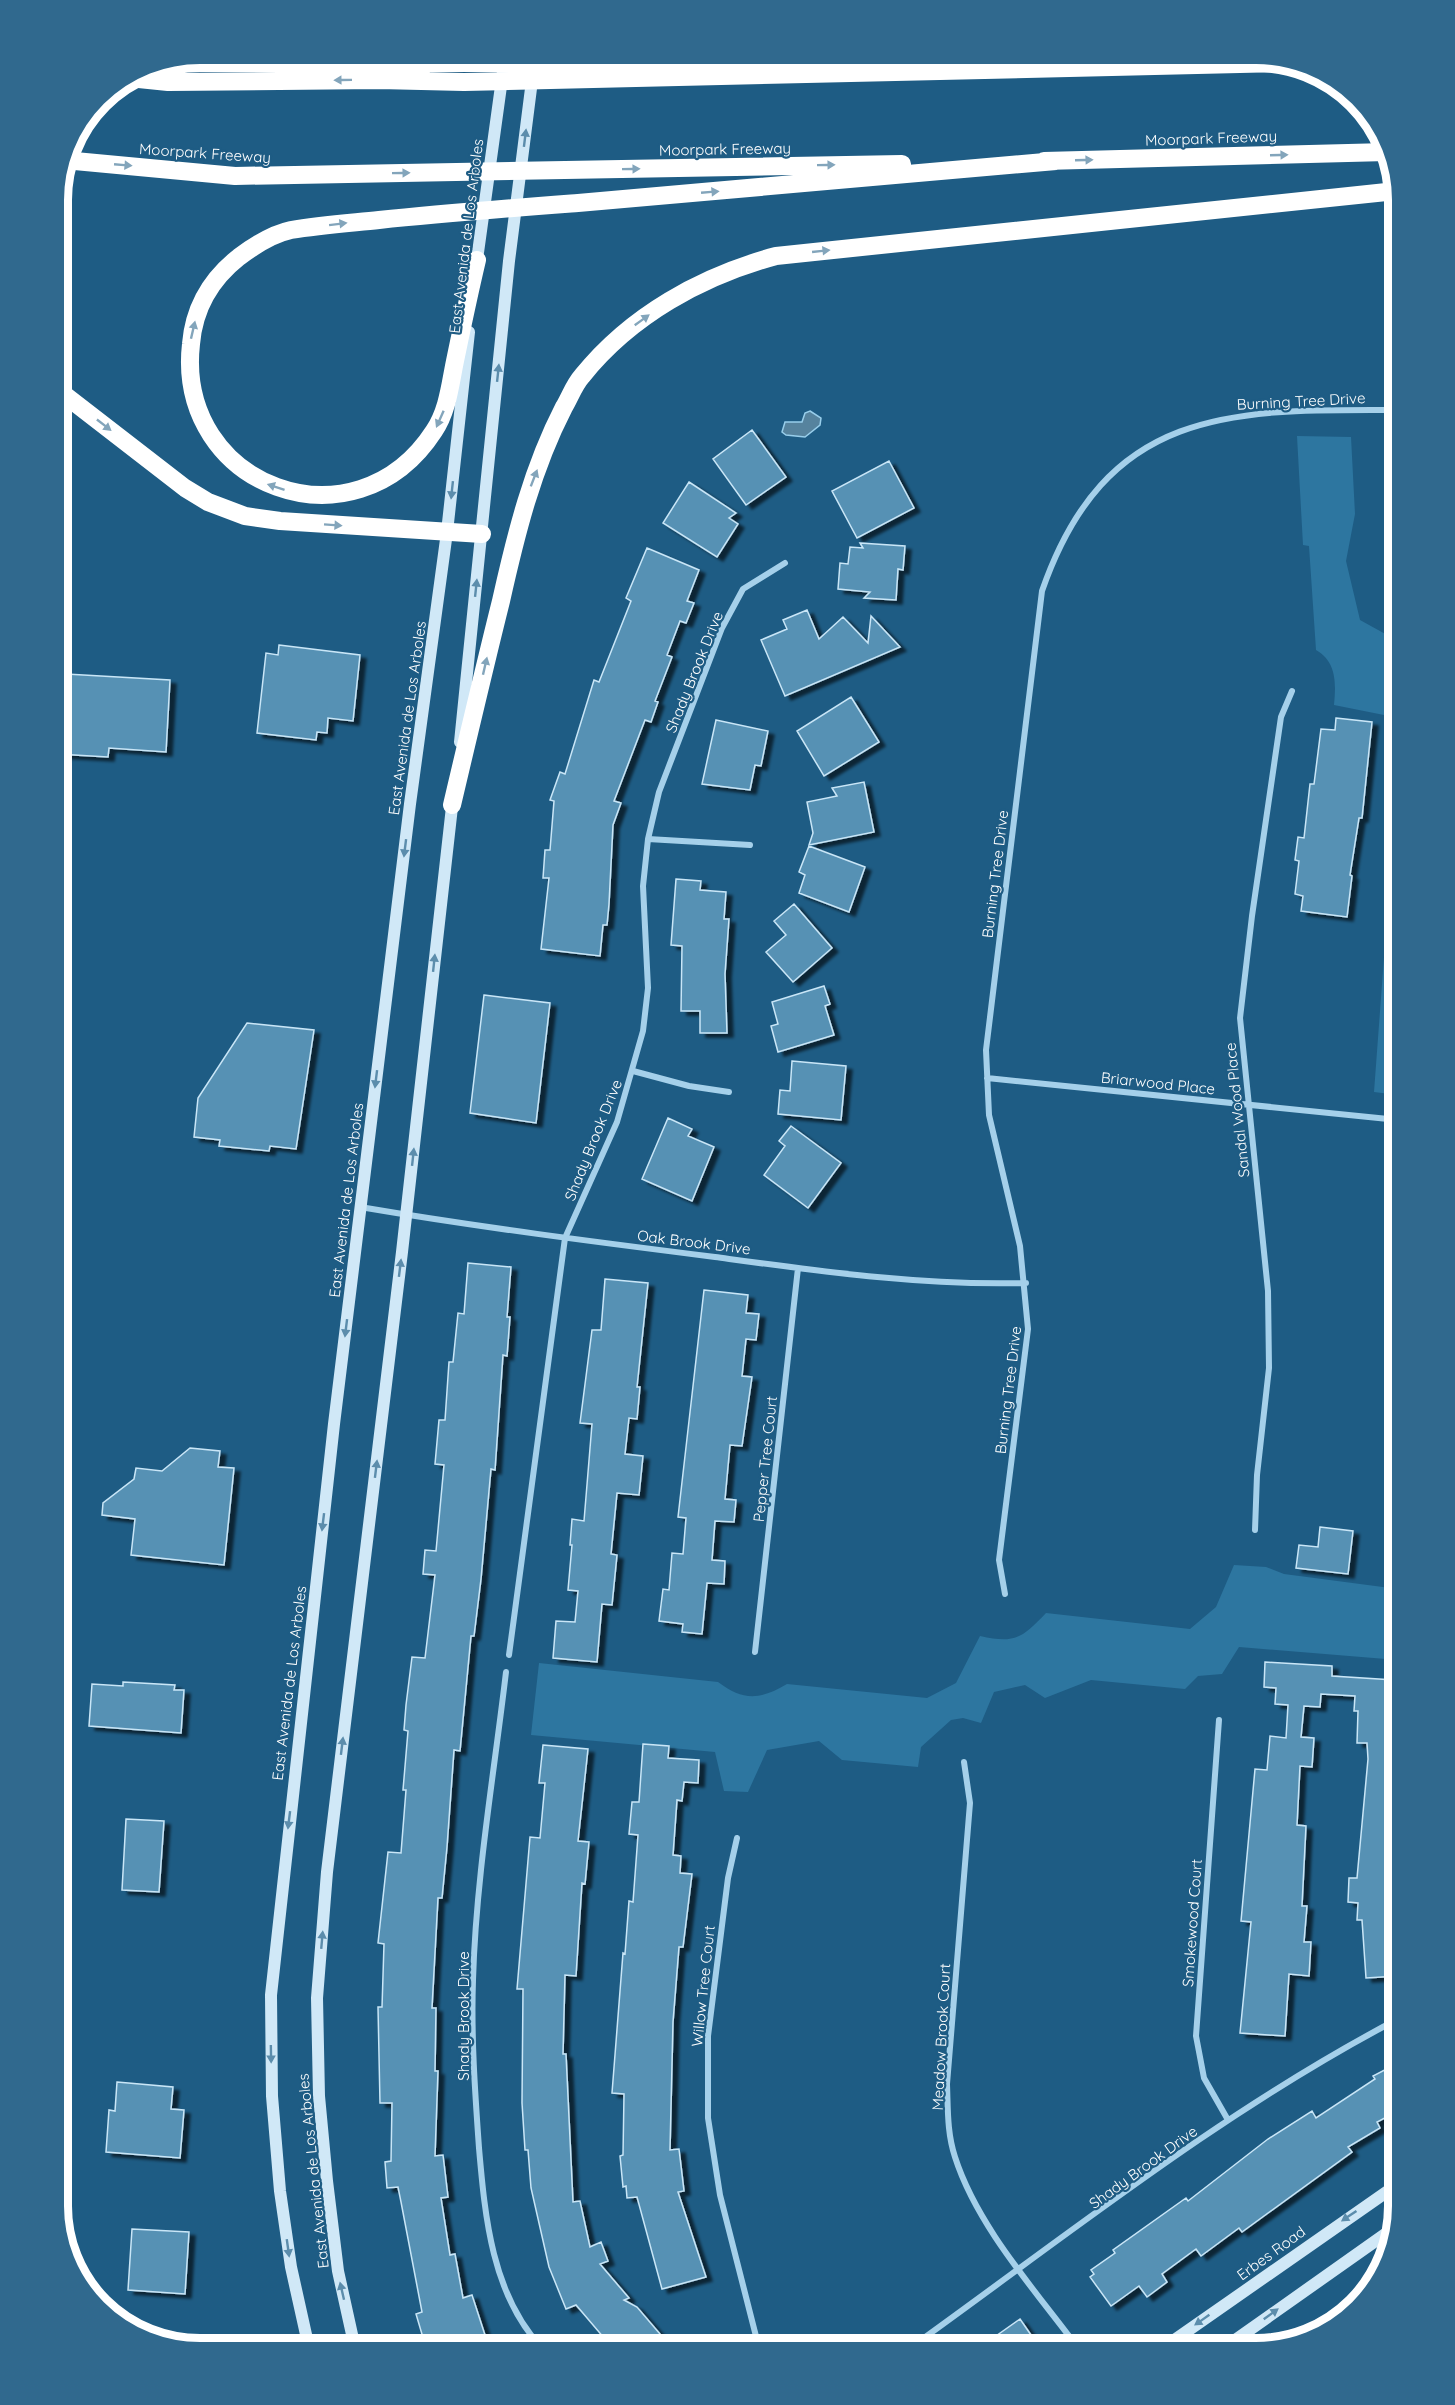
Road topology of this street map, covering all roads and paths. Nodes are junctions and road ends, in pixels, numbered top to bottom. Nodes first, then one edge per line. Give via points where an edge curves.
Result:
1 (414, 68) edge
2 (504, 68) edge
3 (534, 68) edge
4 (1076, 68) edge
5 (145, 80) edge
6 (379, 80) junction
7 (1378, 152) edge
8 (1056, 160) junction
9 (74, 161) edge
10 (1387, 192) edge
11 (477, 260) junction
12 (68, 398) edge
13 (1388, 410) edge
14 (447, 532) junction
15 (482, 534) junction
16 (785, 563) dead end
17 (1292, 691) dead end
18 (452, 805) junction
19 (648, 839) junction
20 (750, 845) dead end
21 (633, 1071) junction
22 (987, 1078) junction
23 (729, 1092) dead end
24 (1248, 1104) junction
25 (1388, 1119) edge
26 (360, 1207) junction
27 (406, 1215) junction
28 (565, 1238) junction
29 (798, 1268) junction
30 (1026, 1283) junction
31 (1256, 1530) dead end
32 (1005, 1594) dead end
33 (755, 1652) dead end
34 (509, 1655) dead end
35 (506, 1672) dead end
36 (1219, 1720) dead end
37 (964, 1762) dead end
38 (737, 1838) dead end
39 (1388, 2024) edge
40 (1228, 2120) junction
41 (1388, 2191) edge
42 (1384, 2234) edge
43 (1020, 2269) junction
44 (307, 2337) edge
45 (353, 2337) edge
46 (535, 2337) edge
47 (756, 2338) edge
48 (924, 2338) edge
49 (1071, 2338) edge
50 (1177, 2338) edge
51 (1238, 2338) edge

1 - 6 highway
2 - 11 main road, East Avenida de Los Arboles
15 -> 3 main road, East Avenida de Los Arboles via 509,261
4 - 6 highway via 583,80
6 -> 5 highway
8 -> 7 highway, Moorpark Freeway
9 -> 8 highway, Moorpark Freeway via 235,176
11 -> 8 highway via 442,416 419,450 384,478 325,496 280,489 245,471 210,433 192,395 189,376 191,339 203,298 224,270 271,236 292,230 448,212
18 -> 10 highway via 524,504 546,446 580,378 622,335 660,307 701,282 776,256
11 -> 14 main road, East Avenida de Los Arboles
12 -> 14 highway via 185,488 245,516
13 - 22 street, Burning Tree Drive via 1252,413 1194,425 1138,453 1104,481 1077,512 1056,550 1042,591 986,1050
14 - 15 highway
14 -> 26 main road, East Avenida de Los Arboles
18 -> 15 main road, East Avenida de Los Arboles
16 - 19 street, Shady Brook Drive via 743,589 722,628 660,792
17 - 24 street, Sandal Wood Place via 1281,717 1240,1017
27 -> 18 main road, East Avenida de Los Arboles
19 - 20 street
19 - 21 street, Shady Brook Drive via 643,886 648,988
21 - 23 street
21 - 28 street, Shady Brook Drive via 617,1122
22 - 24 street, Briarwood Place
22 - 30 street, Burning Tree Drive via 989,1115
24 - 25 street, Briarwood Place
24 - 31 street, Sandal Wood Place via 1268,1291 1269,1368 1257,1475
26 - 27 street, Oak Brook Drive
26 -> 44 main road, East Avenida de Los Arboles via 271,1995 272,2096 280,2191
27 - 28 street, Oak Brook Drive
45 -> 27 main road, East Avenida de Los Arboles via 338,2271 327,2181 319,2096 317,1998 328,1861
28 - 29 street, Oak Brook Drive
28 - 34 street, Shady Brook Drive
29 - 30 street, Oak Brook Drive via 963,1285
29 - 33 street, Pepper Tree Court
30 - 32 street, Burning Tree Drive via 1028,1329 999,1560
35 - 46 street, Shady Brook Drive via 479,1897 472,2063 482,2187 491,2242 516,2311
36 - 40 street, Smokewood Court via 1196,2036 1204,2078
37 - 43 street, Meadow Brook Court via 970,1803 947,2084 948,2124 954,2156 968,2191
38 - 47 street, Willow Tree Court via 728,1878 708,2036 708,2118 720,2195
39 - 40 street, Shady Brook Drive via 1339,2050
40 - 43 street, Shady Brook Drive
41 -> 50 main road, Erbes Road
51 -> 42 main road
43 - 48 street, Shady Brook Drive
43 - 49 street, Meadow Brook Court

